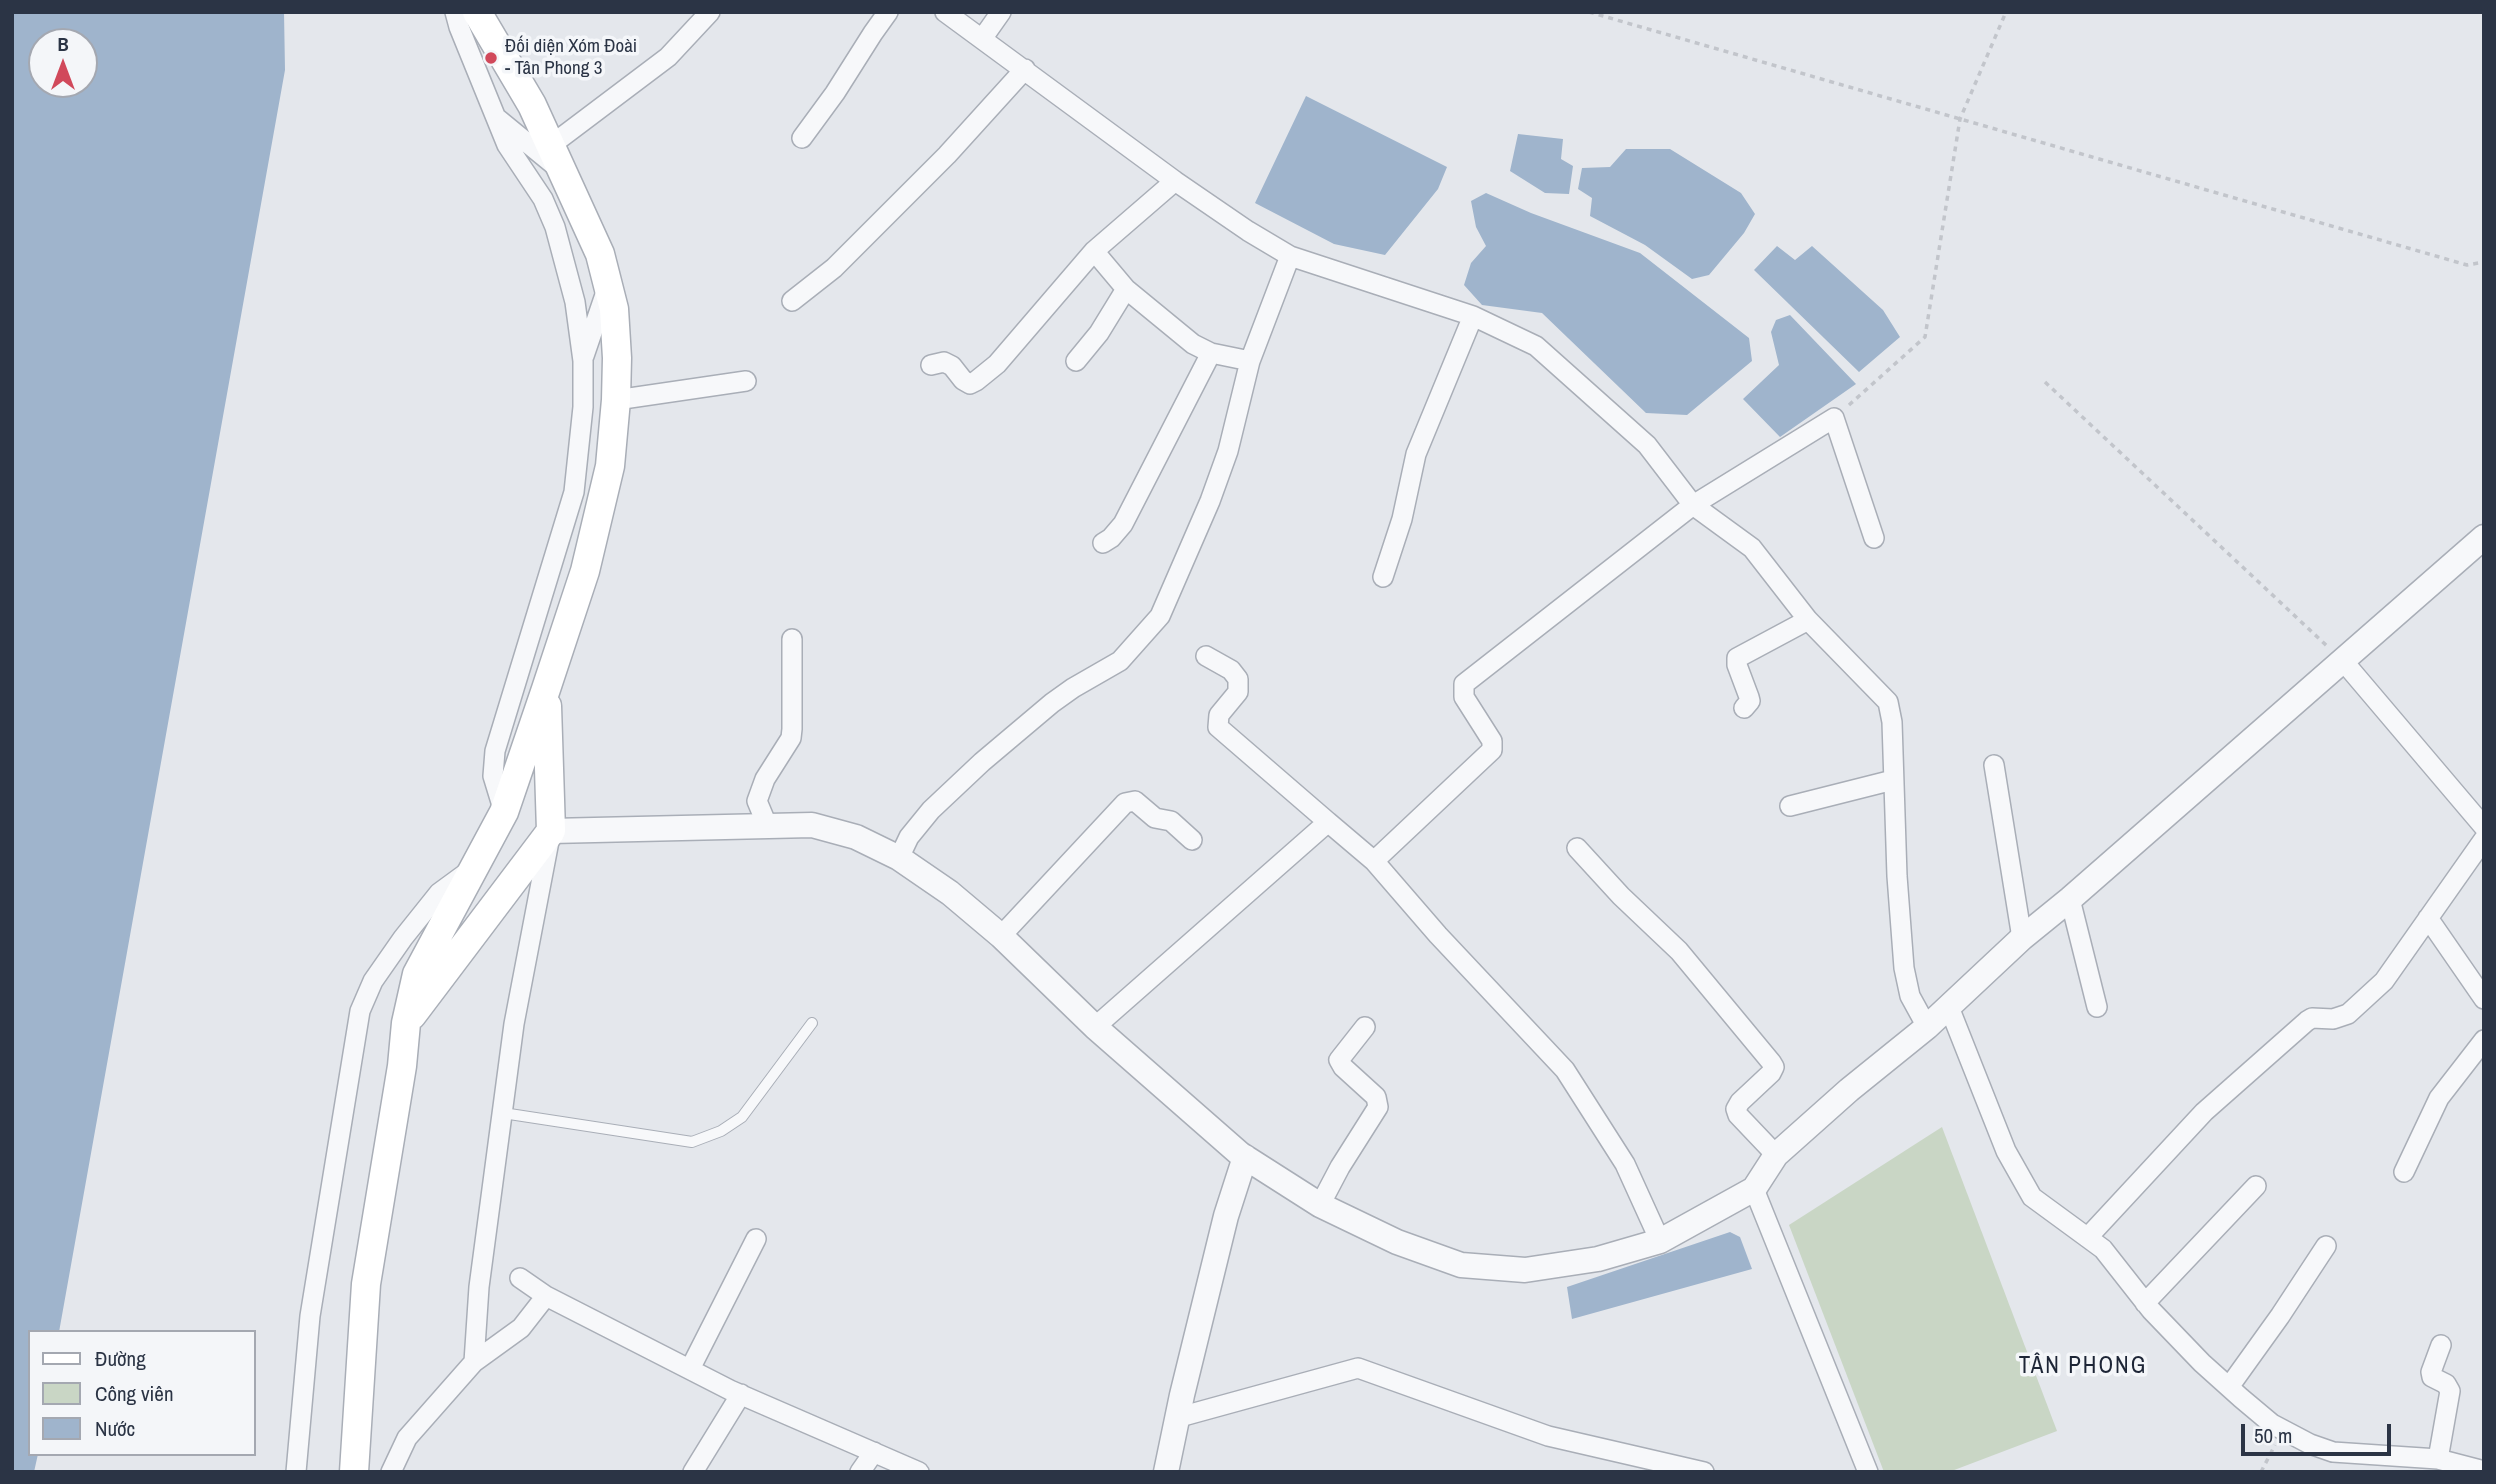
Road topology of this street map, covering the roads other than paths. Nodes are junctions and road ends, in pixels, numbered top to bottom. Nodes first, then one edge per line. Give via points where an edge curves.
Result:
1 (455, 12) edge
2 (477, 12) edge
3 (710, 12) edge
4 (888, 12) edge
5 (945, 12) edge
6 (1001, 12) edge
7 (982, 39) junction
8 (1025, 69) junction
9 (495, 116) junction
10 (802, 138) dead end
11 (556, 158) junction
12 (1175, 181) junction
13 (1094, 251) junction
14 (1290, 256) junction
15 (608, 286) junction
16 (1126, 289) junction
17 (792, 301) dead end
18 (1473, 316) junction
19 (1210, 353) junction
20 (583, 361) junction
21 (1076, 361) dead end
22 (1250, 361) junction
23 (931, 365) dead end
24 (746, 382) dead end
25 (616, 400) junction
26 (1693, 505) junction
27 (2484, 537) edge
28 (1874, 538) dead end
29 (1103, 543) dead end
30 (1383, 577) dead end
31 (1808, 620) junction
32 (792, 639) dead end
33 (1206, 656) dead end
34 (2344, 662) junction
35 (546, 689) junction
36 (1744, 708) dead end
37 (1994, 765) dead end
38 (1893, 780) junction
39 (1790, 806) dead end
40 (503, 812) junction
41 (1328, 822) junction
42 (767, 825) junction
43 (2484, 827) edge
44 (551, 831) junction
45 (2484, 839) edge
46 (1192, 840) dead end
47 (1577, 848) dead end
48 (899, 858) junction
49 (1374, 861) junction
50 (476, 866) junction
51 (2070, 899) junction
52 (2428, 918) junction
53 (1001, 936) junction
54 (2022, 938) junction
55 (2484, 999) edge
56 (1949, 1006) junction
57 (2097, 1007) dead end
58 (406, 1023) junction
59 (811, 1023) dead end
60 (1094, 1027) junction
61 (1365, 1027) dead end
62 (1927, 1027) junction
63 (2484, 1040) edge
64 (503, 1113) junction
65 (1776, 1155) junction
66 (1245, 1157) junction
67 (2404, 1172) dead end
68 (2256, 1186) dead end
69 (1754, 1189) junction
70 (1320, 1205) junction
71 (2088, 1237) junction
72 (756, 1239) dead end
73 (1660, 1241) junction
74 (2326, 1246) dead end
75 (520, 1278) dead end
76 (546, 1296) junction
77 (2145, 1303) junction
78 (2441, 1345) dead end
79 (474, 1362) junction
80 (690, 1369) junction
81 (2229, 1387) junction
82 (741, 1394) junction
83 (1176, 1418) junction
84 (874, 1452) junction
85 (2438, 1460) junction
86 (2484, 1471) edge
87 (296, 1472) edge
88 (354, 1472) edge
89 (391, 1472) edge
90 (693, 1472) edge
91 (860, 1472) edge
92 (919, 1472) edge
93 (1166, 1472) edge
94 (1704, 1472) edge
95 (1868, 1472) edge

1 - 9 street
2 - 11 main road via 532,105
3 - 11 street via 668,57
4 - 10 street
5 - 7 street
6 - 7 street
7 - 8 street
8 - 12 street
8 - 17 street via 834,268
9 - 11 street
9 - 20 street via 555,227 575,302
11 - 15 main road via 600,254
12 - 13 street
12 - 14 street
13 - 16 street
13 - 23 street via 997,364 976,382 963,380 944,362
14 - 18 street
14 - 22 street
15 - 20 street
15 - 25 main road via 615,321
16 - 19 street
16 - 21 street
18 - 26 street via 1536,346 1588,390 1647,445
18 - 30 street via 1416,454
19 - 22 street
19 - 29 street via 1123,524
20 - 40 street via 574,492 495,751 493,776
22 - 48 street via 1228,451 1160,616 1119,661 1052,703 982,762 931,810
24 - 25 street
25 - 35 main road via 610,466 586,571
26 - 28 street via 1834,418
26 - 31 street via 1752,548
26 - 49 street via 1464,684 1464,697 1492,741 1492,750
27 - 34 street
31 - 36 street via 1737,658 1749,697
31 - 38 street via 1888,702
32 - 42 street via 791,738 757,801
33 - 41 street via 1238,679 1238,692 1219,715 1218,727
34 - 43 street
34 - 51 street
35 - 40 main road
35 - 44 main road
37 - 54 street
38 - 39 street
38 - 62 street via 1904,968 1910,996
40 - 50 main road
41 - 49 street
41 - 60 street
42 - 44 street
42 - 48 street via 811,825 856,837
44 - 58 main road
44 - 64 street via 514,1024
45 - 52 street
46 - 53 street via 1171,821 1154,818 1135,801 1125,803
47 - 65 street via 1679,951 1771,1062 1772,1073 1736,1109
48 - 53 street
49 - 73 street via 1565,1070 1625,1164
50 - 58 main road via 417,974
50 - 87 street via 439,893 373,982 360,1011 310,1316
51 - 54 street
51 - 57 street
52 - 55 street
52 - 71 street via 2384,981 2348,1013 2307,1021 2204,1112
53 - 60 street
54 - 56 street
56 - 62 street
56 - 71 street via 2022,1182 2044,1208
58 - 88 main road via 366,1284
59 - 64 lane via 742,1117 692,1142
60 - 66 street
61 - 70 street via 1339,1060 1376,1097 1378,1107
62 - 65 street
63 - 67 street via 2439,1098
64 - 79 street
65 - 69 street
66 - 70 street
66 - 83 street
68 - 77 street
69 - 73 street
69 - 95 street
70 - 73 street via 1397,1242 1461,1265 1525,1270 1598,1259
71 - 77 street via 2103,1249
72 - 80 street
74 - 81 street
75 - 76 street
76 - 79 street via 521,1328
76 - 80 street
77 - 81 street
78 - 85 street via 2431,1372 2450,1391
79 - 89 street via 407,1438
80 - 82 street
81 - 85 street via 2272,1424 2333,1452
82 - 84 street
82 - 90 street
83 - 93 street
83 - 94 street via 1358,1368 1548,1436
84 - 91 street
84 - 92 street
85 - 86 street

